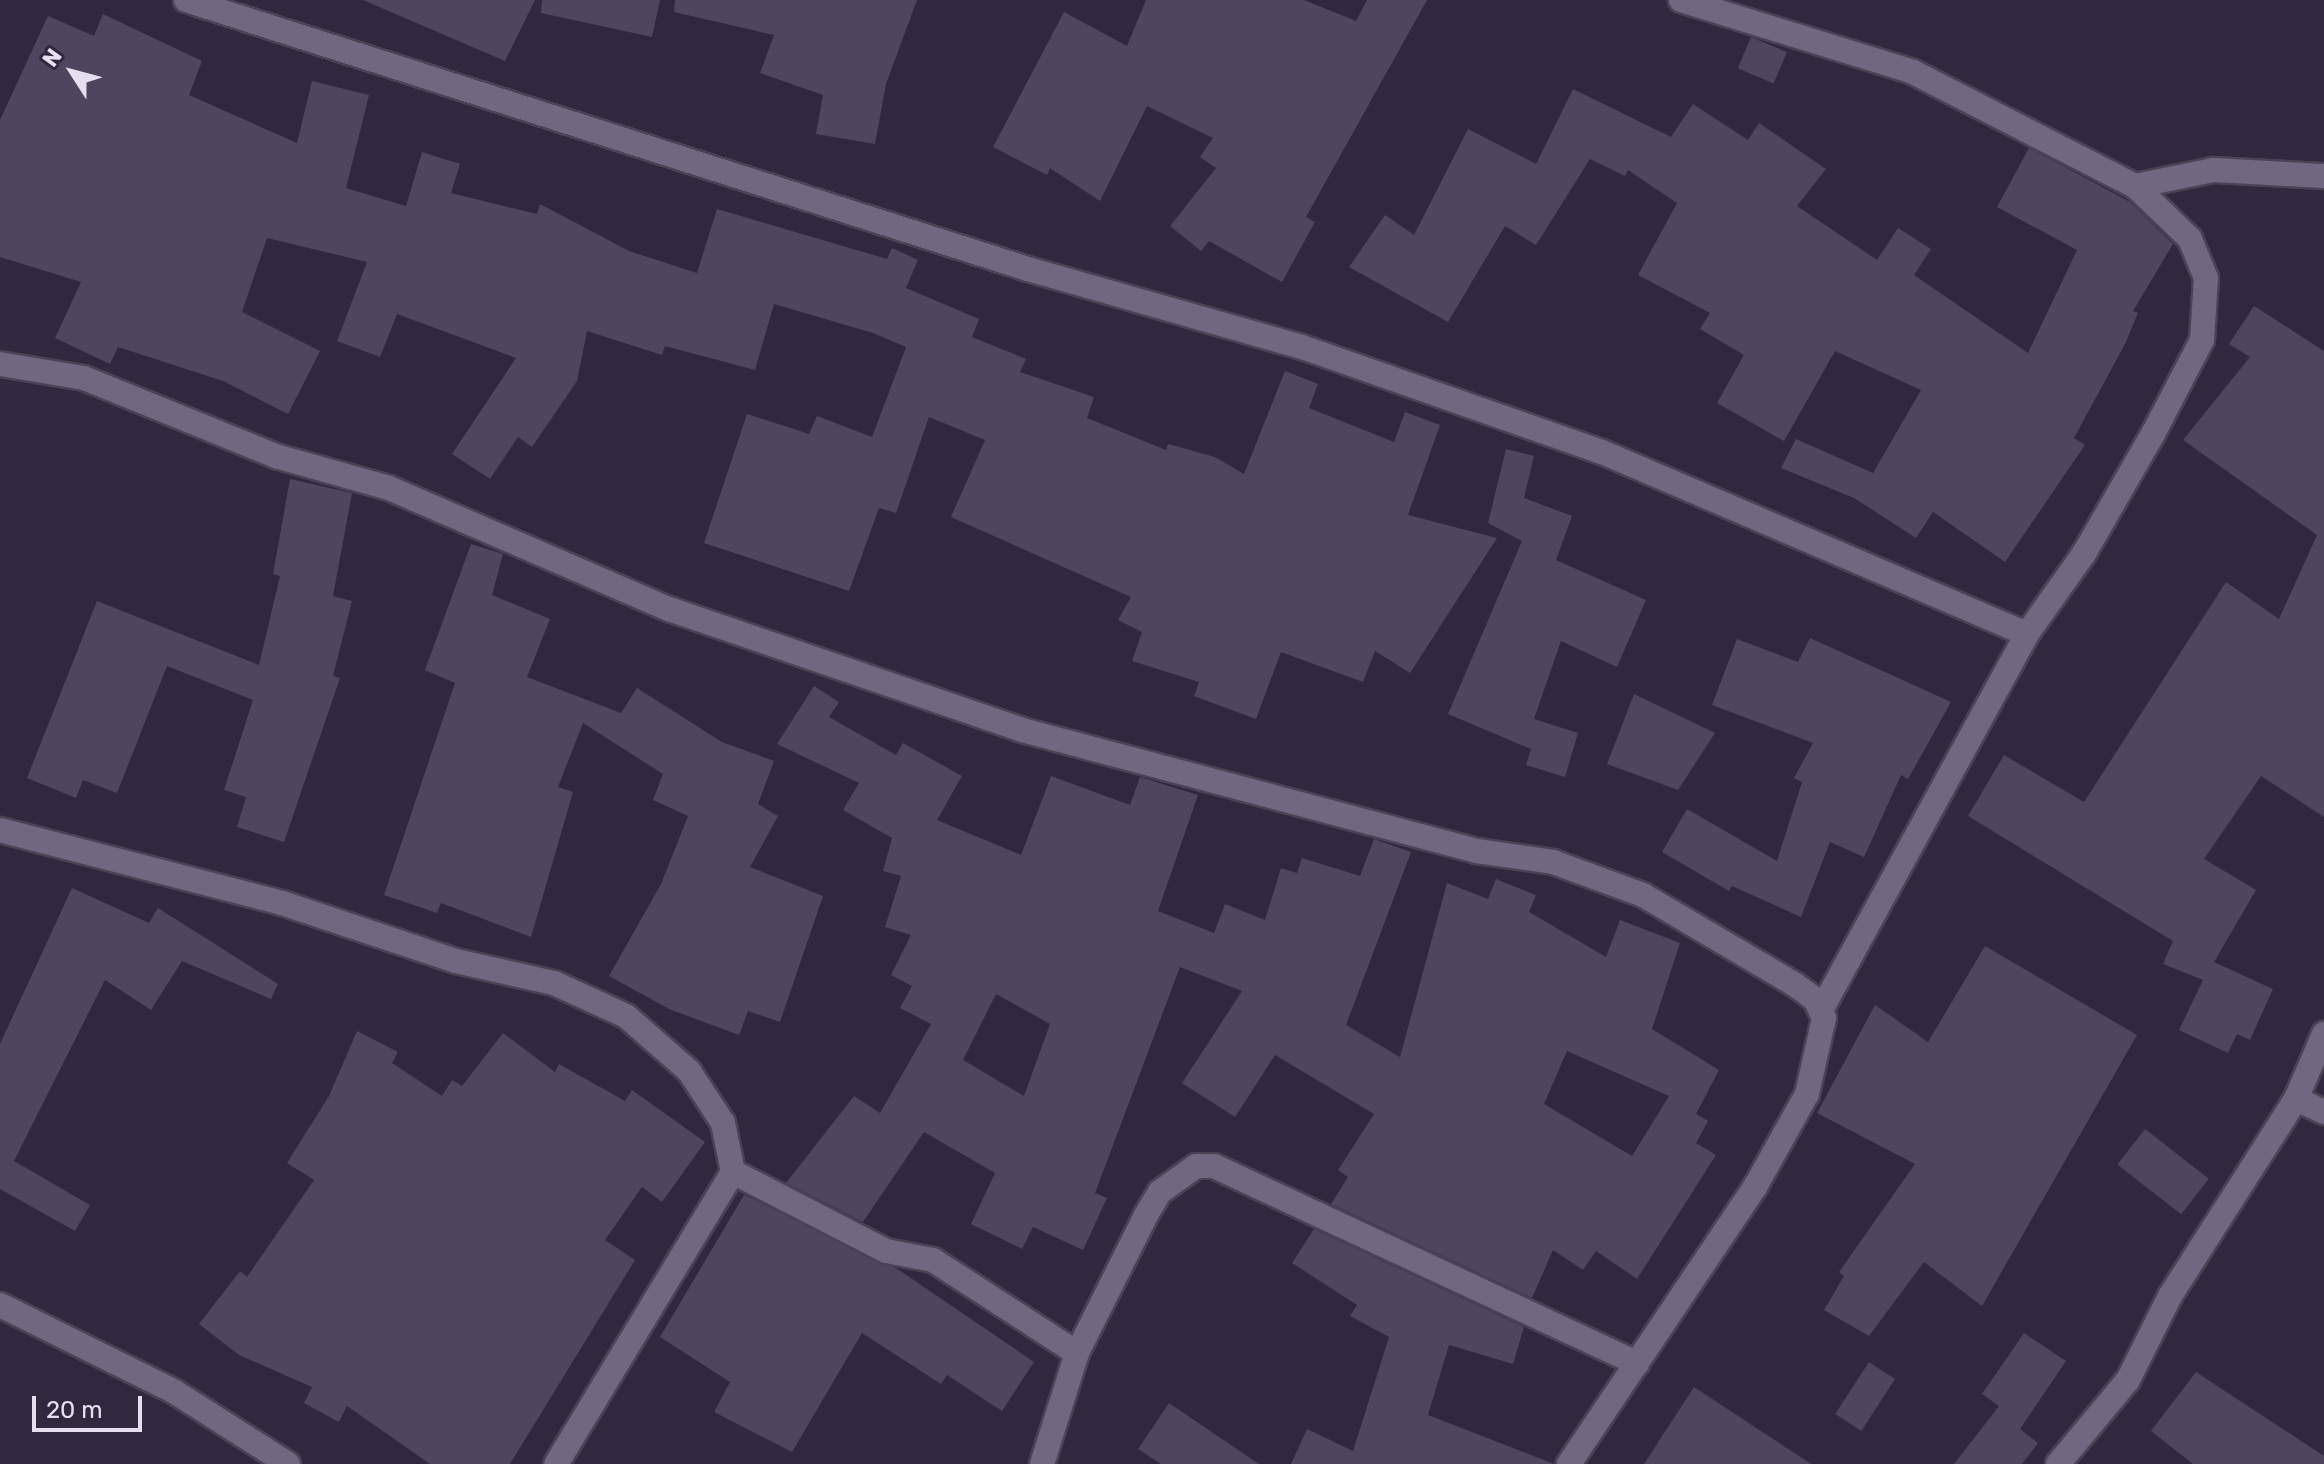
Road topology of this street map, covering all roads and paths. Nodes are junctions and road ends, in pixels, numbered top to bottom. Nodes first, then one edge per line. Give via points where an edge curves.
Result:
1 (186, 0) edge
2 (1681, 0) edge
3 (2324, 176) edge
4 (2135, 186) junction
5 (0, 364) edge
6 (2027, 634) junction
7 (0, 830) edge
8 (1822, 1009) junction
9 (2324, 1034) edge
10 (2296, 1099) junction
11 (2324, 1112) edge
12 (733, 1172) junction
13 (0, 1305) edge
14 (1077, 1353) junction
15 (1637, 1363) junction
16 (288, 1464) edge
17 (556, 1464) edge
18 (1042, 1464) edge
19 (1569, 1464) edge
20 (2058, 1464) edge

1 - 6 street via 1028,269 1302,347 1602,452
2 - 4 street via 1913,72
3 - 4 street via 2213,170
4 - 6 street via 2173,217 2200,259 2202,340 2085,552
5 - 8 street via 84,378 279,457 389,488 669,609 1022,730 1477,851 1553,862 1643,895 1794,984
6 - 8 street
7 - 12 street via 282,903 456,961 554,983 626,1016 709,1099 733,1150
8 - 15 street via 1823,1044 1807,1094 1755,1187
9 - 10 street
10 - 11 street
10 - 20 street via 2170,1296 2128,1380
12 - 14 street via 886,1251 933,1260
12 - 17 street
13 - 16 street via 175,1392
14 - 15 street via 1160,1192 1186,1170 1210,1166
14 - 18 street
15 - 19 street

